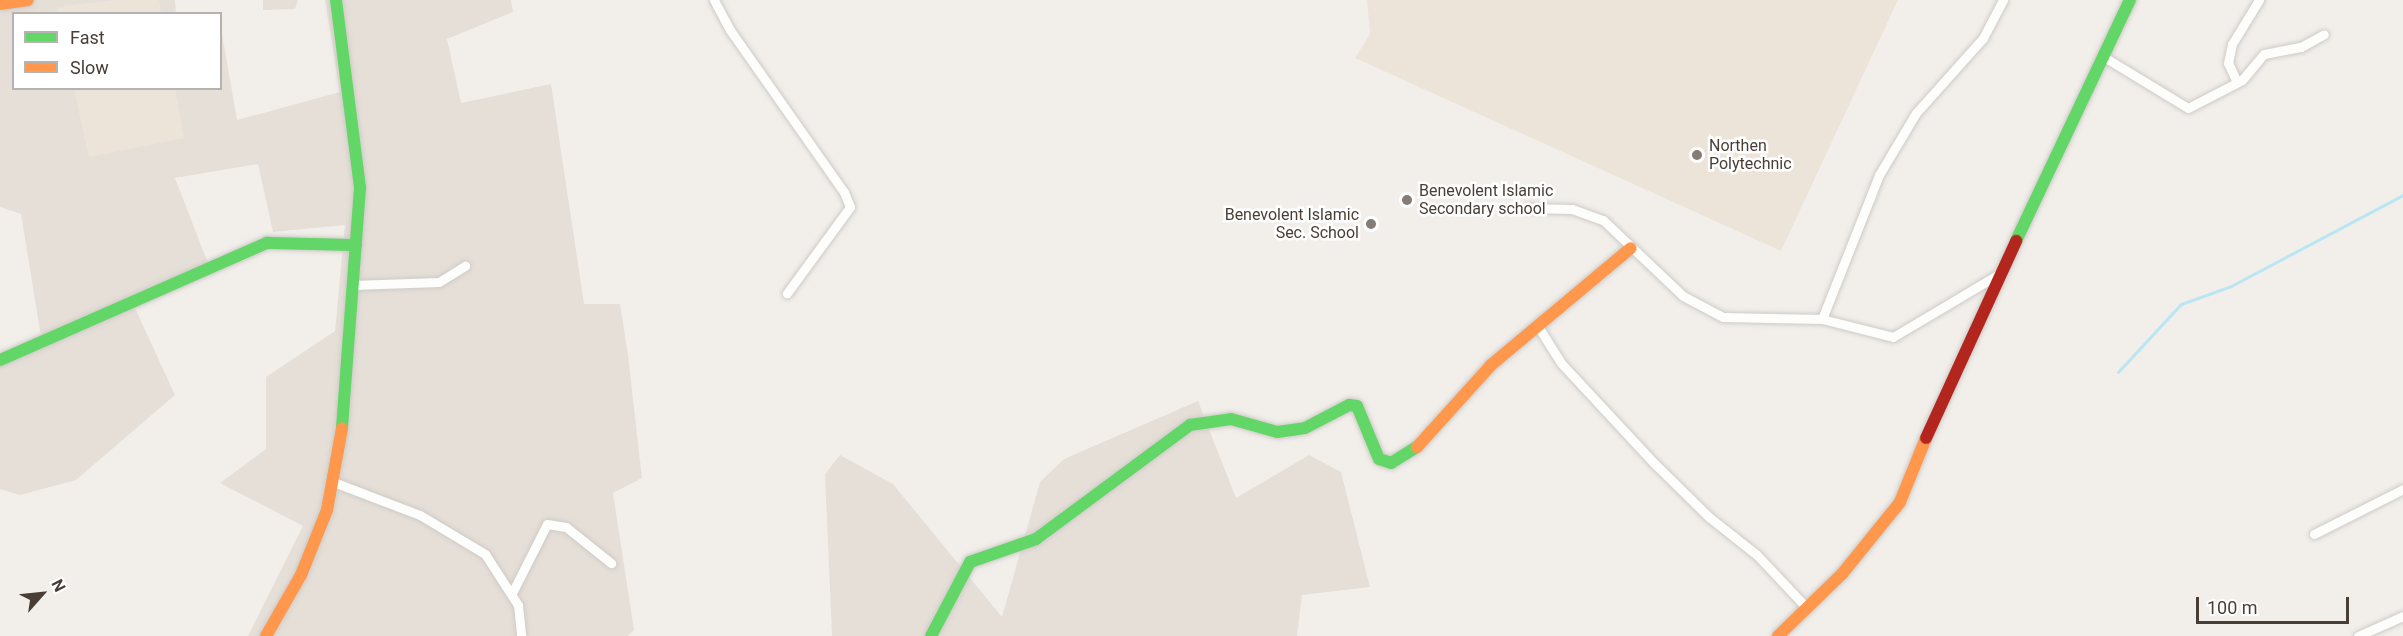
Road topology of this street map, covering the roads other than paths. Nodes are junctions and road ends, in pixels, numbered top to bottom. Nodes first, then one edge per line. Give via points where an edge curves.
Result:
1 (28, 0) edge
2 (336, 0) edge
3 (714, 0) edge
4 (2004, 0) edge
5 (2130, 0) edge
6 (2259, 0) edge
7 (0, 4) edge
8 (2324, 34) dead end
9 (2104, 57) junction
10 (2237, 82) junction
11 (1527, 208) dead end
12 (356, 245) junction
13 (1631, 248) junction
14 (465, 266) dead end
15 (2002, 272) junction
16 (352, 285) junction
17 (787, 293) dead end
18 (1822, 319) junction
19 (1539, 328) junction
20 (0, 360) edge
21 (336, 483) junction
22 (2403, 489) edge
23 (2314, 534) dead end
24 (611, 563) dead end
25 (512, 593) junction
26 (1807, 608) junction
27 (2403, 616) edge
28 (266, 636) edge
29 (521, 636) edge
30 (931, 636) edge
31 (1778, 636) edge
32 (2358, 636) edge

1 - 7 street
2 - 12 street via 360,188
3 - 17 street via 730,30 844,192 850,207
4 - 18 street via 1983,38 1916,113 1880,175
5 - 9 street
6 - 10 street via 2232,44 2228,63
8 - 10 street via 2301,46 2264,54
9 - 10 street via 2188,108
9 - 15 street
11 - 13 street via 1585,212 1603,220
12 - 16 street
12 - 20 street via 267,243
13 - 18 street via 1683,296 1723,317
13 - 19 street
14 - 16 street via 431,284
15 - 18 street via 1893,337
15 - 26 street via 1951,378 1900,502 1884,527
16 - 21 street
19 - 26 street via 1561,363 1654,463 1709,517 1757,555
19 - 30 street via 1491,365 1416,448 1391,463 1378,459 1358,406 1349,405 1305,428 1277,432 1231,419 1190,425 1036,539 970,562 956,582
21 - 25 street via 462,536 485,554
21 - 28 street via 301,575
22 - 23 street
24 - 25 street via 566,527 547,524
25 - 29 street
26 - 31 street
27 - 32 street

